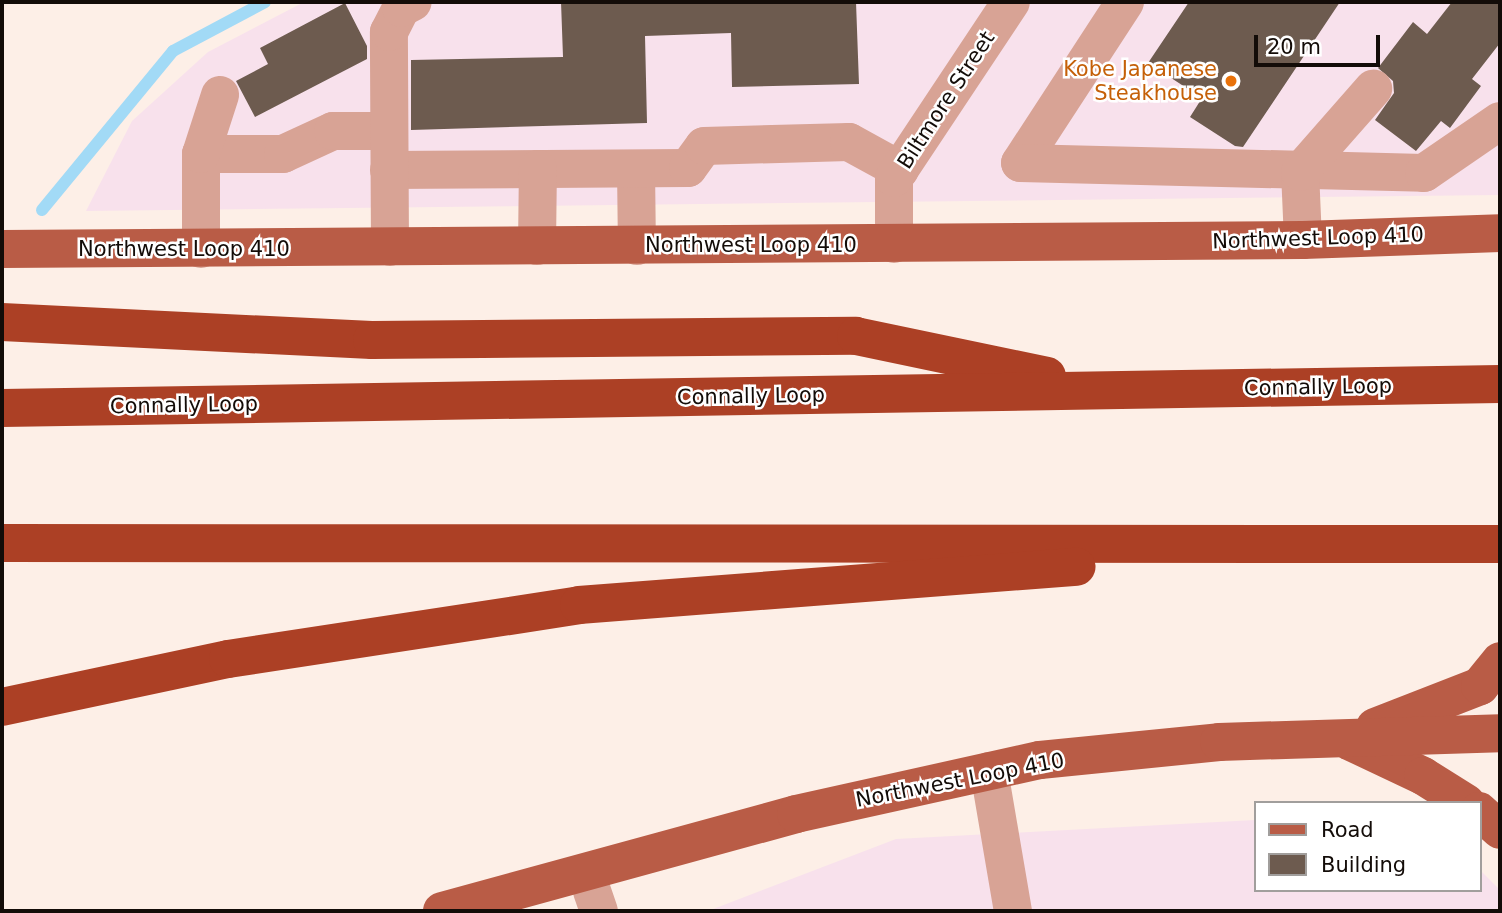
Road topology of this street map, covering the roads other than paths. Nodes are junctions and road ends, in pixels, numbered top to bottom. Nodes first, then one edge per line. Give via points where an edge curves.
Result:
1 (413, 2) edge
2 (1011, 2) edge
3 (1125, 2) edge
4 (1373, 89) dead end
5 (220, 95) dead end
6 (1500, 121) edge
7 (389, 131) junction
8 (201, 154) junction
9 (538, 169) junction
10 (636, 169) junction
11 (389, 170) junction
12 (900, 170) junction
13 (1300, 172) junction
14 (1489, 231) edge
15 (1303, 240) junction
16 (894, 244) junction
17 (637, 246) junction
18 (390, 247) junction
19 (537, 247) junction
20 (1500, 248) edge
21 (2, 249) edge
22 (201, 249) junction
23 (2, 322) edge
24 (1500, 384) edge
25 (1118, 390) junction
26 (2, 408) edge
27 (2, 543) edge
28 (1375, 544) junction
29 (1500, 544) edge
30 (1500, 661) edge
31 (2, 707) edge
32 (1500, 733) edge
33 (1343, 739) junction
34 (989, 771) junction
35 (1463, 801) edge
36 (1481, 813) edge
37 (757, 826) junction
38 (1500, 830) edge
39 (595, 901) edge
40 (442, 911) edge
41 (546, 911) edge
42 (1013, 911) edge

1 - 7 street via 401,8 389,32
2 - 12 street, Biltmore Street
3 - 13 street via 1020,163
4 - 13 street
5 - 8 street
6 - 13 street via 1424,173
7 - 8 street via 333,131 283,154
7 - 11 street
8 - 22 street
9 - 10 street
9 - 11 street
9 - 19 street
10 - 12 street via 688,168 704,146 849,142
10 - 17 street
11 - 18 street
12 - 16 street, Biltmore Street via 894,178
13 - 15 street
14 - 15 main road, Northwest Loop 410
14 - 20 main road
15 - 16 main road, Northwest Loop 410
16 - 17 main road, Northwest Loop 410
17 - 19 main road, Northwest Loop 410
18 - 19 main road, Northwest Loop 410
18 - 22 main road, Northwest Loop 410
21 - 22 main road, Northwest Loop 410
23 - 25 highway via 372,340 856,336
24 - 25 highway, Connally Loop
25 - 26 highway, Connally Loop
27 - 28 highway
28 - 29 highway
28 - 31 highway via 579,605 229,659
30 - 33 main road via 1480,686
32 - 33 main road, Northwest Loop 410
33 - 34 main road, Northwest Loop 410 via 1205,744 1040,760
33 - 35 main road via 1423,776
34 - 37 main road, Northwest Loop 410
34 - 42 street
36 - 38 main road
37 - 39 main road, Northwest Loop 410
37 - 40 main road, Northwest Loop 410
39 - 41 main road, Northwest Loop 410

